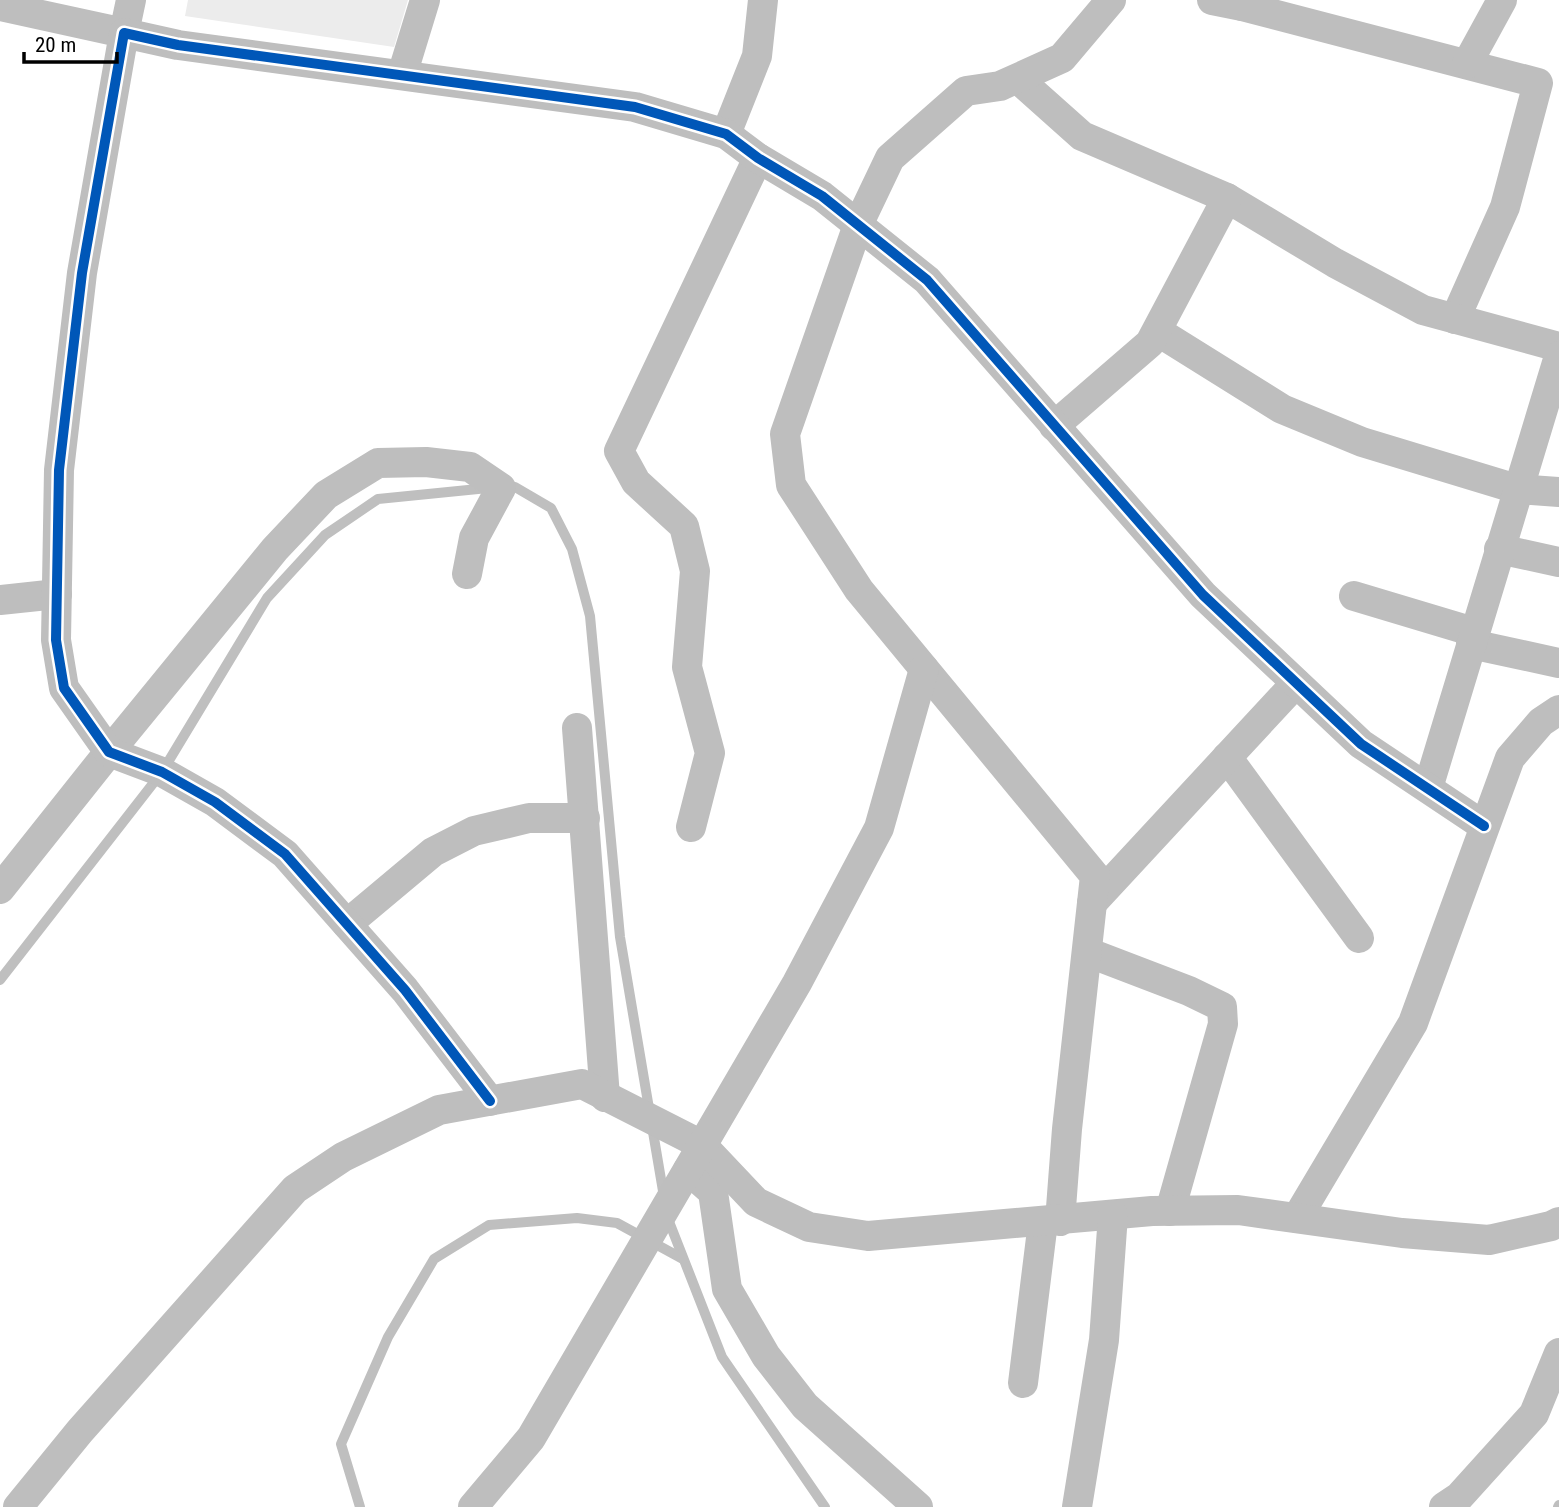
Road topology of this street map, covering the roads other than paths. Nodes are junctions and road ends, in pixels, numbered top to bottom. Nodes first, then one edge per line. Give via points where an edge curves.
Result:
1 (131, 0) edge
2 (425, 0) edge
3 (763, 0) edge
4 (1111, 0) edge
5 (1212, 0) edge
6 (1503, 0) edge
7 (1245, 3) edge
8 (0, 6) edge
9 (124, 33) junction
10 (1467, 64) junction
11 (402, 75) junction
12 (1018, 79) junction
13 (726, 134) junction
14 (758, 158) junction
15 (1227, 198) junction
16 (858, 225) junction
17 (1455, 319) junction
18 (1157, 331) junction
19 (1559, 347) edge
20 (1559, 356) edge
21 (1054, 426) junction
22 (1517, 489) junction
23 (1559, 492) edge
24 (1499, 549) junction
25 (1559, 562) edge
26 (467, 574) dead end
27 (57, 594) junction
28 (1354, 596) dead end
29 (0, 600) edge
30 (1473, 638) junction
31 (1559, 663) edge
32 (924, 669) junction
33 (1296, 683) junction
34 (1559, 710) edge
35 (577, 728) dead end
36 (108, 752) junction
37 (1227, 757) junction
38 (1428, 788) junction
39 (585, 818) junction
40 (1484, 826) junction
41 (691, 827) dead end
42 (0, 889) edge
43 (1092, 903) junction
44 (347, 924) junction
45 (1359, 938) dead end
46 (1087, 952) junction
47 (605, 1097) junction
48 (490, 1101) junction
49 (695, 1158) junction
50 (1170, 1211) junction
51 (1113, 1215) junction
52 (1297, 1218) junction
53 (1051, 1221) junction
54 (1559, 1222) edge
55 (1559, 1353) edge
56 (1023, 1382) dead end
57 (18, 1507) edge
58 (473, 1507) edge
59 (918, 1507) edge
60 (1077, 1507) edge
61 (1444, 1507) edge

1 - 9 street
2 - 11 street
3 - 13 street via 757,56
4 - 12 street via 1062,58
5 - 7 street
6 - 10 street
7 - 10 street
8 - 9 street
9 - 11 street
9 - 27 street via 82,273 59,470
10 - 17 street via 1538,83 1505,207
11 - 13 street via 635,107
12 - 15 street via 1082,136
12 - 16 street via 966,91 891,158
13 - 14 street
14 - 16 street via 822,196
14 - 41 street via 620,451 636,482 684,526 695,571 687,667 710,753
15 - 17 street via 1423,310
15 - 18 street
16 - 21 street via 927,280
16 - 32 street via 785,434 791,485 859,590
17 - 19 street
18 - 21 street via 1150,343
18 - 22 street via 1283,409 1362,442
20 - 22 street
21 - 33 street via 1203,594
22 - 23 street
22 - 24 street
24 - 25 street
24 - 30 street
26 - 36 street via 474,538 501,488 470,467 378,463 326,495 275,549
27 - 29 street
27 - 36 street via 56,640 64,688
28 - 30 street
30 - 31 street
30 - 38 street
32 - 43 street via 1095,876
32 - 49 street via 879,828 797,983
33 - 37 street
33 - 38 street via 1361,744
34 - 40 street via 1541,722 1510,758
35 - 39 street
36 - 42 street
36 - 44 street via 162,772 215,802 285,853
37 - 43 street
37 - 45 street
38 - 40 street
39 - 44 street via 529,818 474,831 433,852
39 - 47 street
40 - 52 street via 1413,1023
43 - 46 street
44 - 48 street via 405,990
46 - 50 street via 1222,1007 1223,1024
46 - 53 street via 1067,1129
47 - 48 street via 582,1084
47 - 49 street
48 - 57 street via 439,1110 344,1157 295,1189 79,1431
49 - 53 street via 756,1202 809,1227 868,1236
49 - 58 street via 531,1438
49 - 59 street via 713,1192 727,1289 766,1356 805,1406
50 - 51 street
50 - 52 street via 1238,1210
51 - 53 street
51 - 60 street via 1104,1340
52 - 54 street via 1489,1240
53 - 56 street
55 - 61 street via 1534,1414 1459,1497

